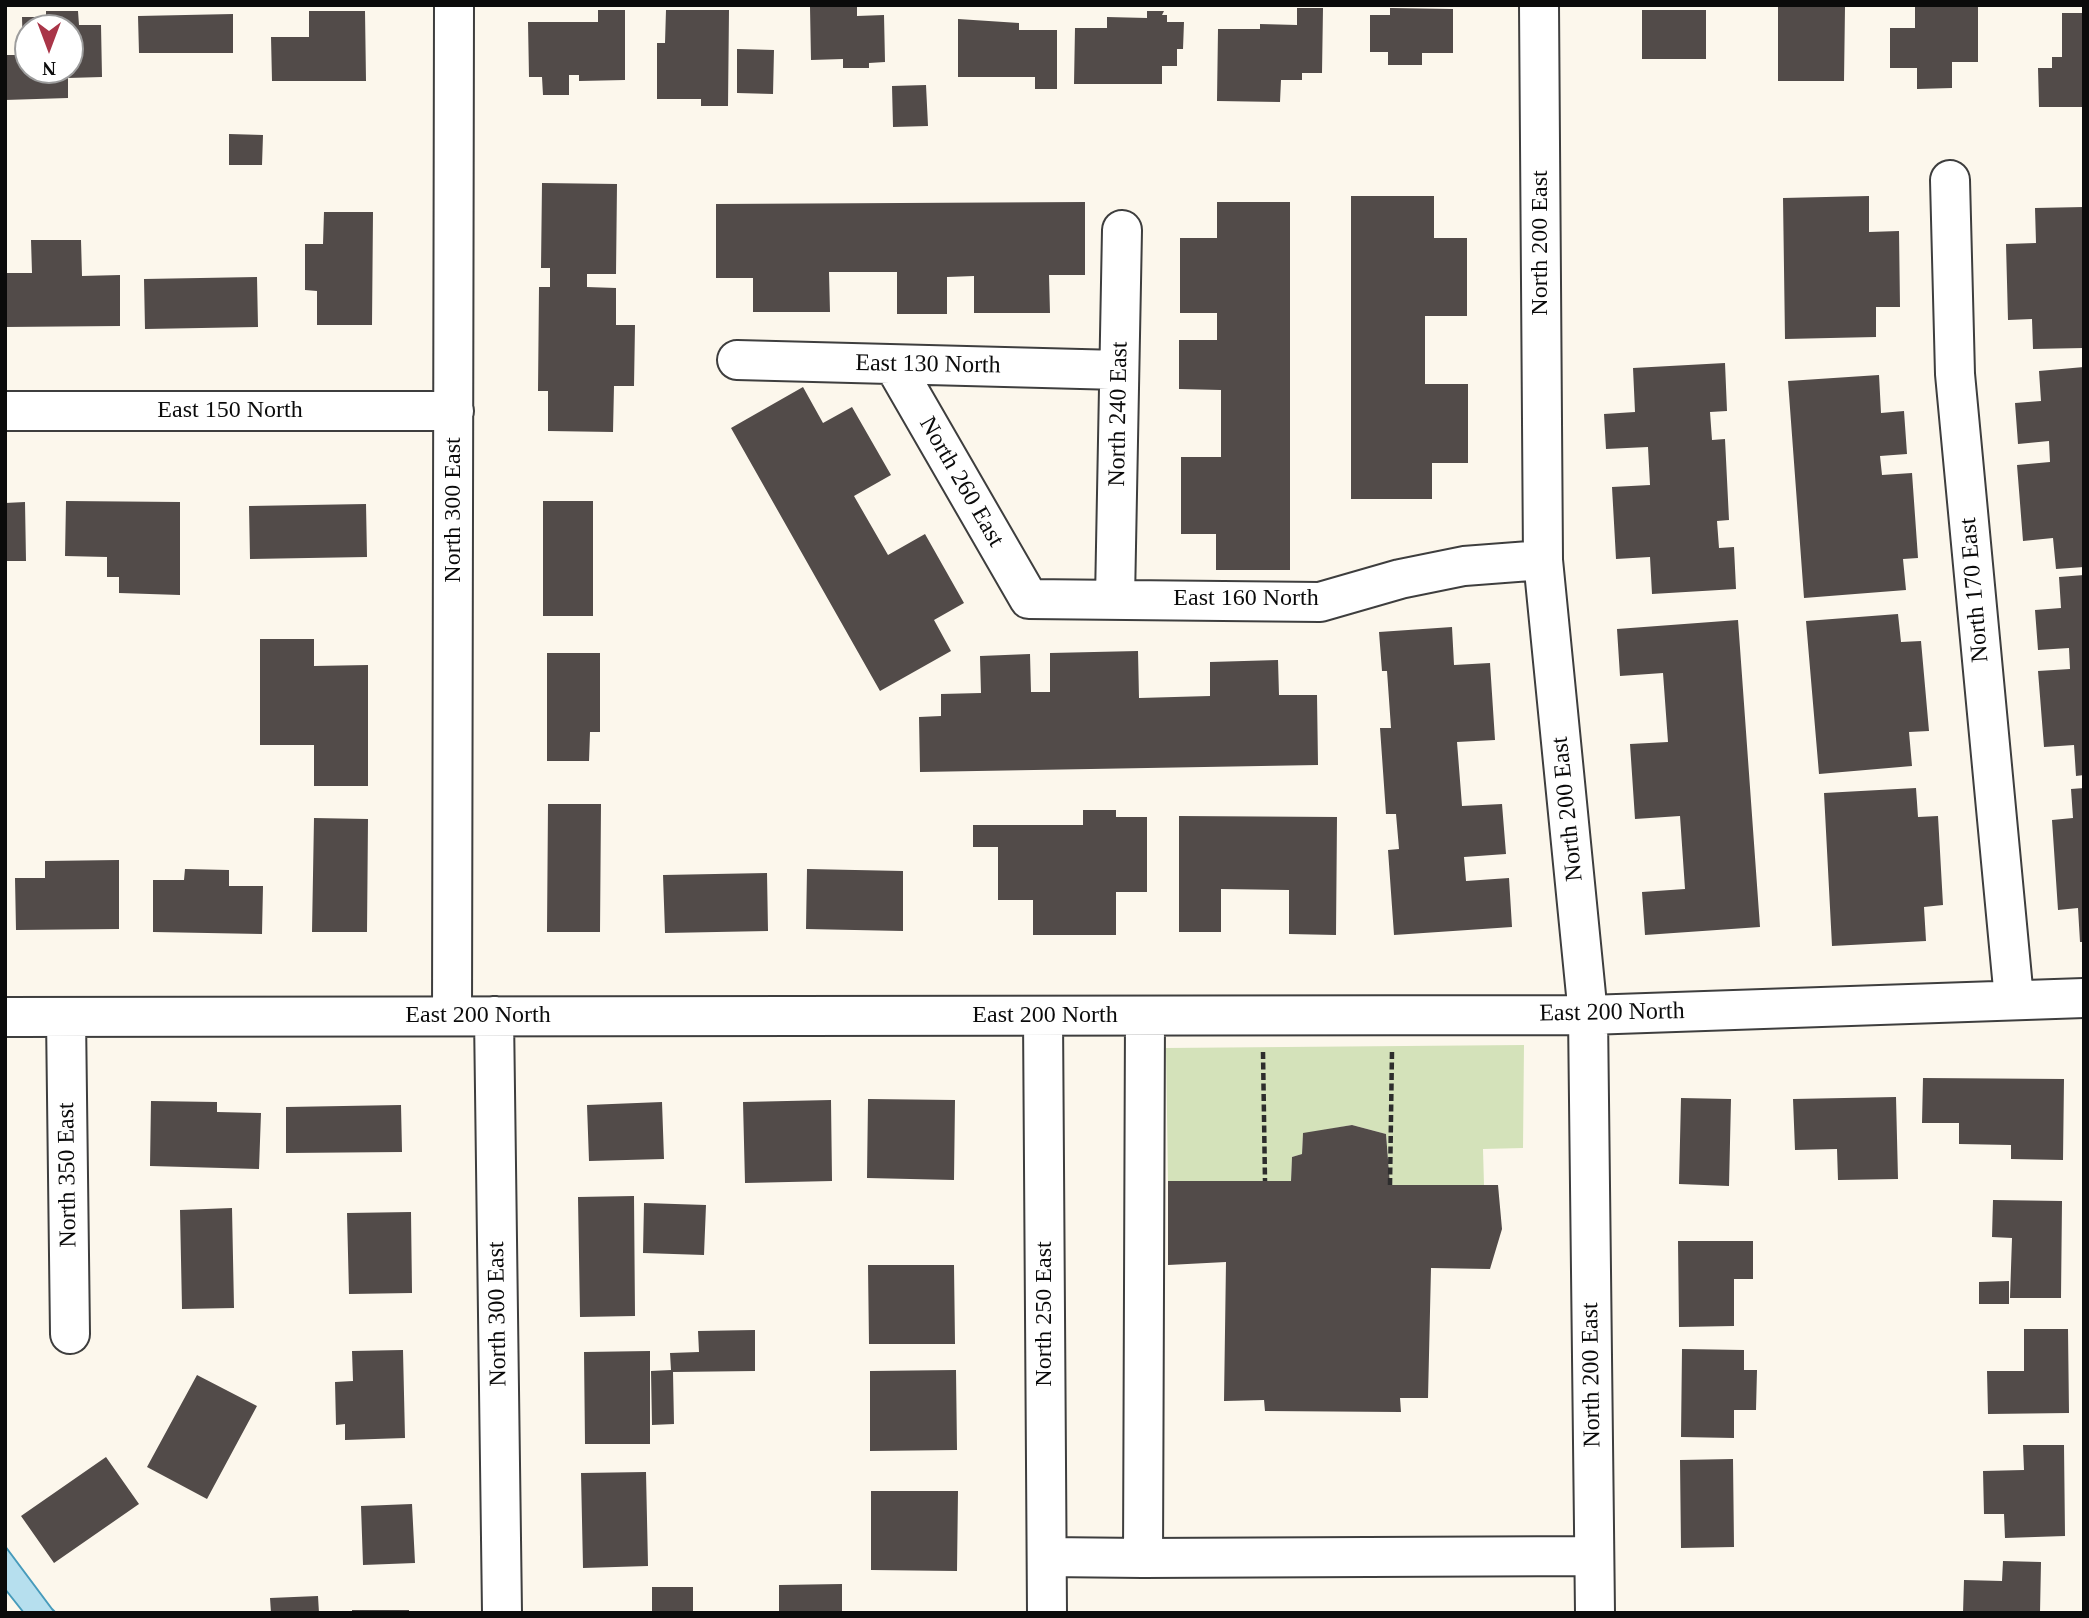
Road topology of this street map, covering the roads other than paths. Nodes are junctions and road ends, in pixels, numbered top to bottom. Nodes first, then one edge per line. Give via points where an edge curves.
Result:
1 (454, 5) edge
2 (1539, 5) edge
3 (1950, 180) dead end
4 (1122, 230) dead end
5 (737, 360) dead end
6 (894, 365) junction
7 (1119, 370) junction
8 (5, 411) edge
9 (454, 411) junction
10 (1542, 560) junction
11 (1029, 599) joint
12 (1115, 599) junction
13 (2084, 998) edge
14 (2014, 999) junction
15 (1588, 1015) junction
16 (452, 1016) junction
17 (494, 1016) junction
18 (1043, 1016) junction
19 (1144, 1016) junction
20 (5, 1017) edge
21 (66, 1017) junction
22 (70, 1334) dead end
23 (1594, 1556) junction
24 (1047, 1557) junction
25 (1143, 1558) junction
26 (502, 1613) edge
27 (1047, 1613) edge
28 (1595, 1613) edge

1 - 9 street, North 300 East
2 - 10 street, North 200 East
3 - 14 street, North 170 East via 1955,374
4 - 7 street, North 240 East
5 - 6 street, East 130 North
6 - 7 street, East 130 North
6 - 11 street, North 260 East
7 - 12 street, North 240 East
8 - 9 street, East 150 North
9 - 16 street, North 300 East
10 - 12 street, East 160 North via 1464,566 1320,602
10 - 15 street, North 200 East
11 - 12 street, East 160 North
13 - 14 street, East 200 North
14 - 15 street, East 200 North
15 - 19 street, East 200 North
15 - 23 street, North 200 East
16 - 17 street, East 200 North
16 - 21 street, East 200 North
17 - 18 street, East 200 North
17 - 26 street, North 300 East
18 - 19 street, East 200 North
18 - 24 street, North 250 East
19 - 25 street
20 - 21 street, East 200 North
21 - 22 street, North 350 East
23 - 25 street
23 - 28 street, North 200 East
24 - 25 street
24 - 27 street, North 250 East

